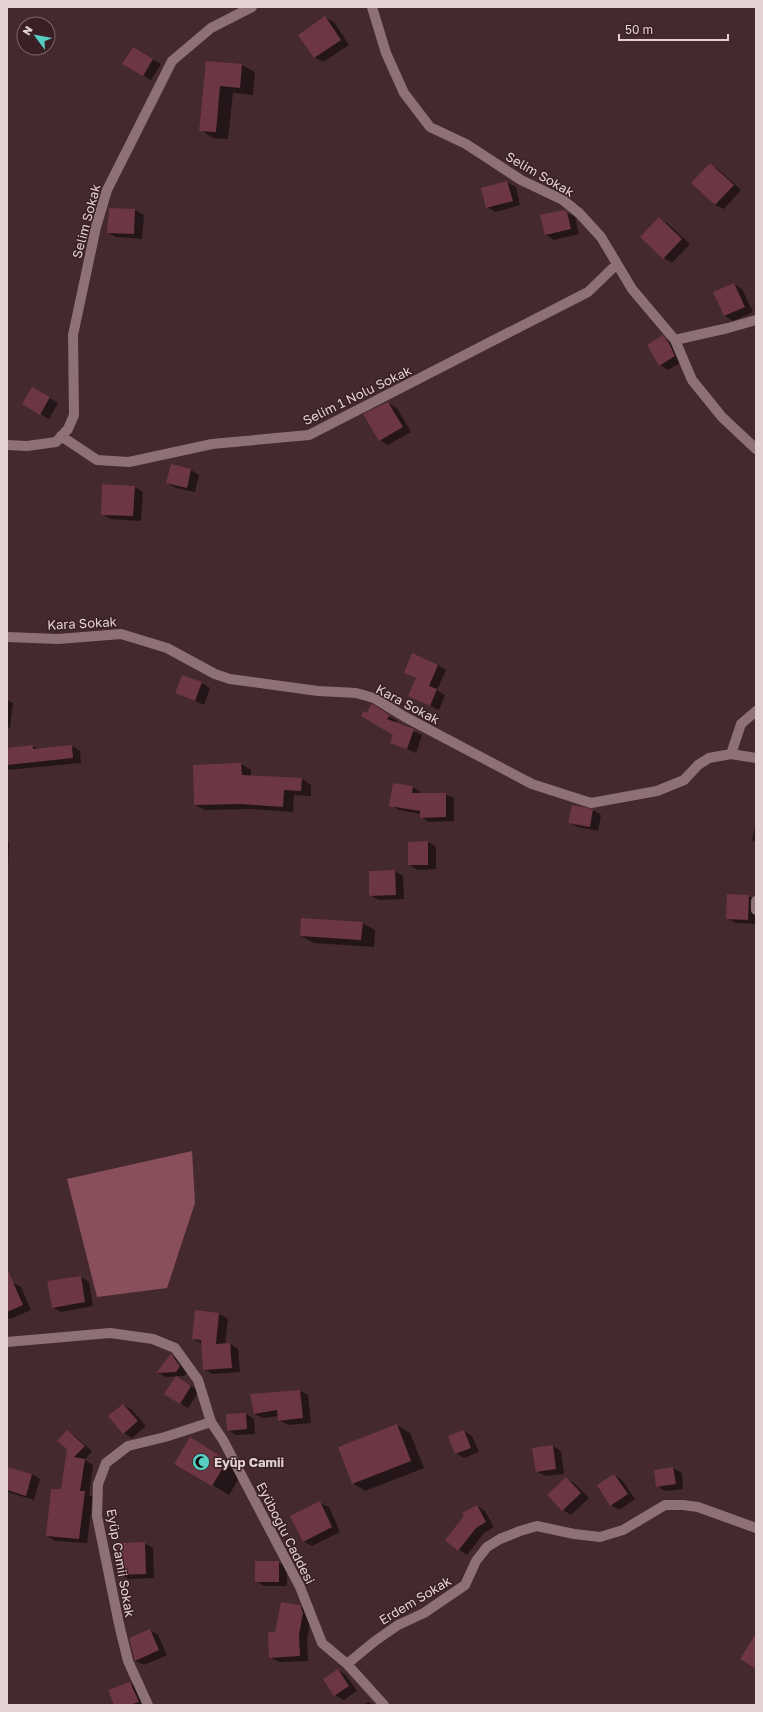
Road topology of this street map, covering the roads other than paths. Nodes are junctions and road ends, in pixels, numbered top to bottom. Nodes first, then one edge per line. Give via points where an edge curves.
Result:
1 (252, 7) edge
2 (372, 7) edge
3 (617, 264) junction
4 (756, 320) edge
5 (675, 340) junction
6 (61, 436) junction
7 (7, 445) edge
8 (756, 449) edge
9 (7, 636) edge
10 (756, 712) edge
11 (731, 754) junction
12 (756, 758) edge
13 (756, 901) edge
14 (756, 910) edge
15 (7, 1342) edge
16 (211, 1422) junction
17 (756, 1528) edge
18 (347, 1664) junction
19 (148, 1705) edge
20 (384, 1705) edge

1 - 6 street, Selim Sokak via 211,28 172,61 107,190 96,227 73,335 74,415 68,429
2 - 3 street, Selim Sokak via 386,53 404,93 430,127 466,144 521,180 563,200 601,237
3 - 5 street, Selim Sokak via 632,289
3 - 6 street, Selim 1 Nolu Sokak via 588,292 309,435 212,444 129,462 97,460
4 - 5 street
5 - 8 street, Selim Sokak via 692,380 722,416
6 - 7 street via 56,442 27,446
9 - 11 street, Kara Sokak via 58,639 121,634 167,648 215,674 230,679 318,691 356,693 374,698 532,784 591,803 657,791 684,780 709,758
10 - 11 street via 740,724
11 - 12 street, Kara Sokak
13 - 14 street
15 - 16 street, Eyüboğlu Caddesi via 110,1333 153,1339 175,1348 198,1380
16 - 18 street, Eyüboğlu Caddesi via 224,1440 300,1587 322,1643
16 - 19 street, Eyüp Camii Sokak via 128,1446 106,1464 98,1484 97,1516 119,1624 128,1661
17 - 18 street, Erdem Sokak via 698,1507 665,1505 623,1530 600,1537 537,1526 520,1531 487,1547 476,1561 465,1585 424,1613 398,1625
18 - 20 street, Eyüboğlu Caddesi

